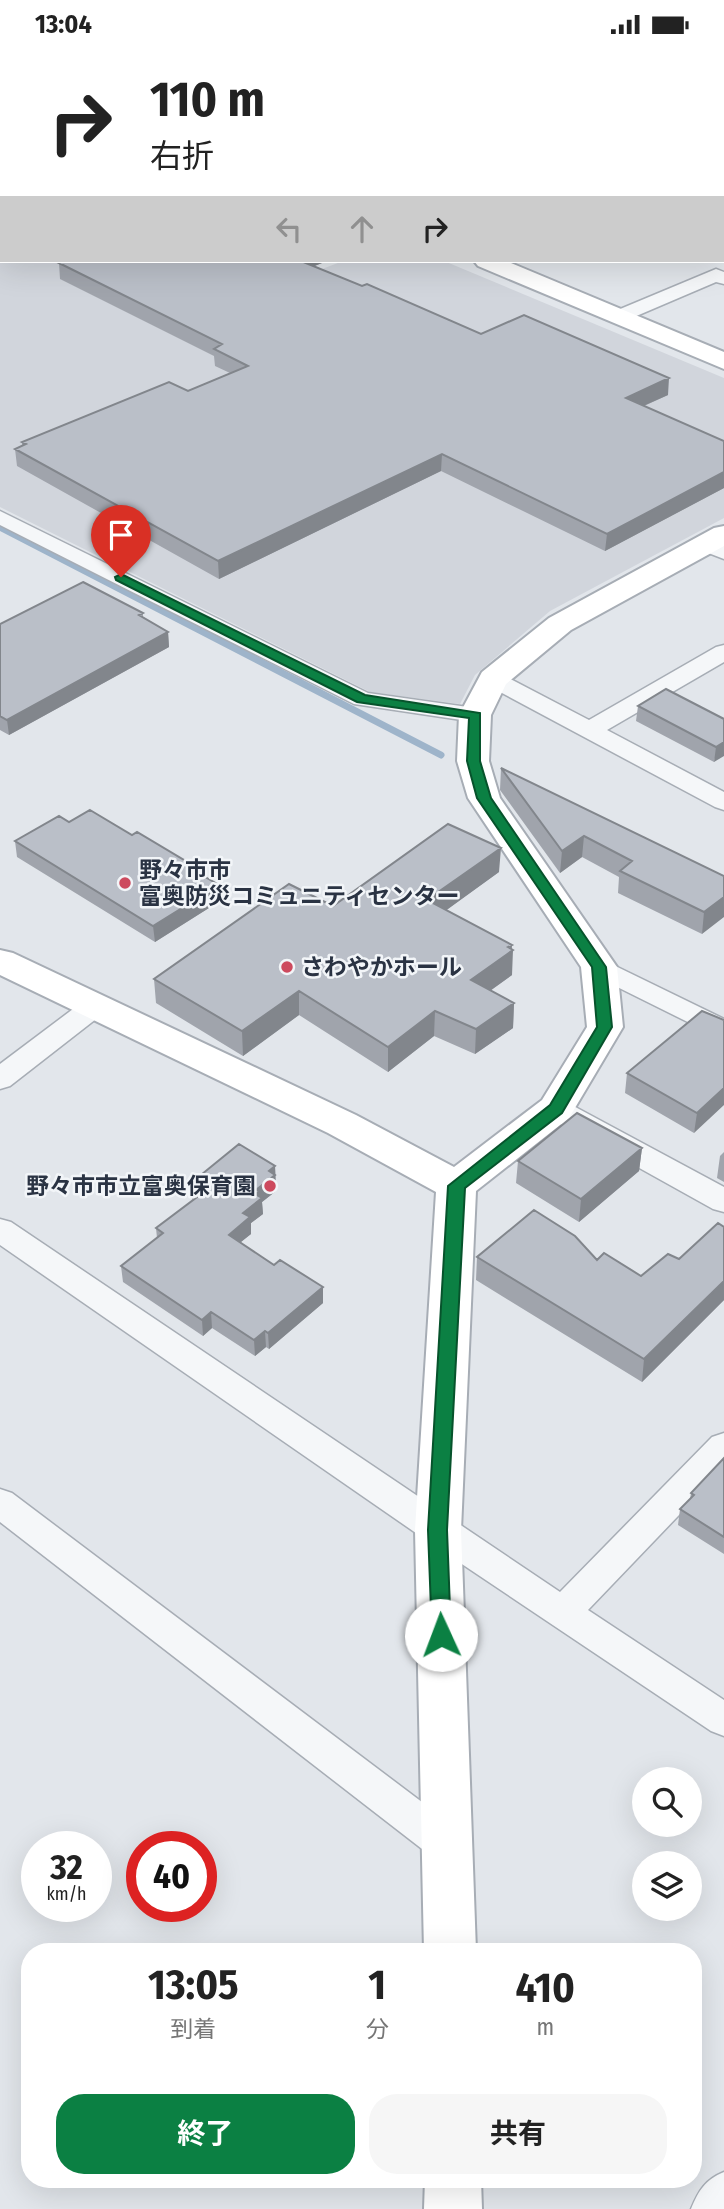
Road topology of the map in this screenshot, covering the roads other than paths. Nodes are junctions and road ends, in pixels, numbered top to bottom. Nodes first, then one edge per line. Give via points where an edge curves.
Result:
1 (491, 263) edge
2 (721, 274) edge
3 (620, 316) junction
4 (724, 361) edge
5 (0, 517) edge
6 (718, 543) edge
7 (724, 652) edge
8 (494, 679) junction
9 (475, 715) junction
10 (591, 729) junction
11 (720, 796) edge
12 (0, 961) edge
13 (599, 967) junction
14 (95, 1006) junction
15 (724, 1031) edge
16 (0, 1079) edge
17 (556, 1109) junction
18 (457, 1186) junction
19 (724, 1201) edge
20 (0, 1230) edge
21 (724, 1446) edge
22 (0, 1503) edge
23 (438, 1530) junction
24 (563, 1612) junction
25 (724, 1720) edge
26 (449, 1846) junction
27 (450, 1943) edge
28 (453, 2188) edge
29 (724, 2195) edge
30 (453, 2209) edge
31 (713, 2209) edge

1 - 3 street
2 - 3 street
3 - 4 street
5 - 9 street via 362,699
6 - 8 street via 560,624
7 - 10 street
8 - 9 street
8 - 10 street
9 - 13 street via 473,761 484,798
10 - 11 street
12 - 14 street
13 - 15 street
13 - 17 street via 605,1027
14 - 16 street
14 - 18 street via 342,1124
17 - 18 street
17 - 19 street
18 - 23 street
20 - 23 street
21 - 24 street
22 - 26 street
23 - 24 street
23 - 26 street
24 - 25 street
26 - 27 street
28 - 30 street
29 - 31 street

